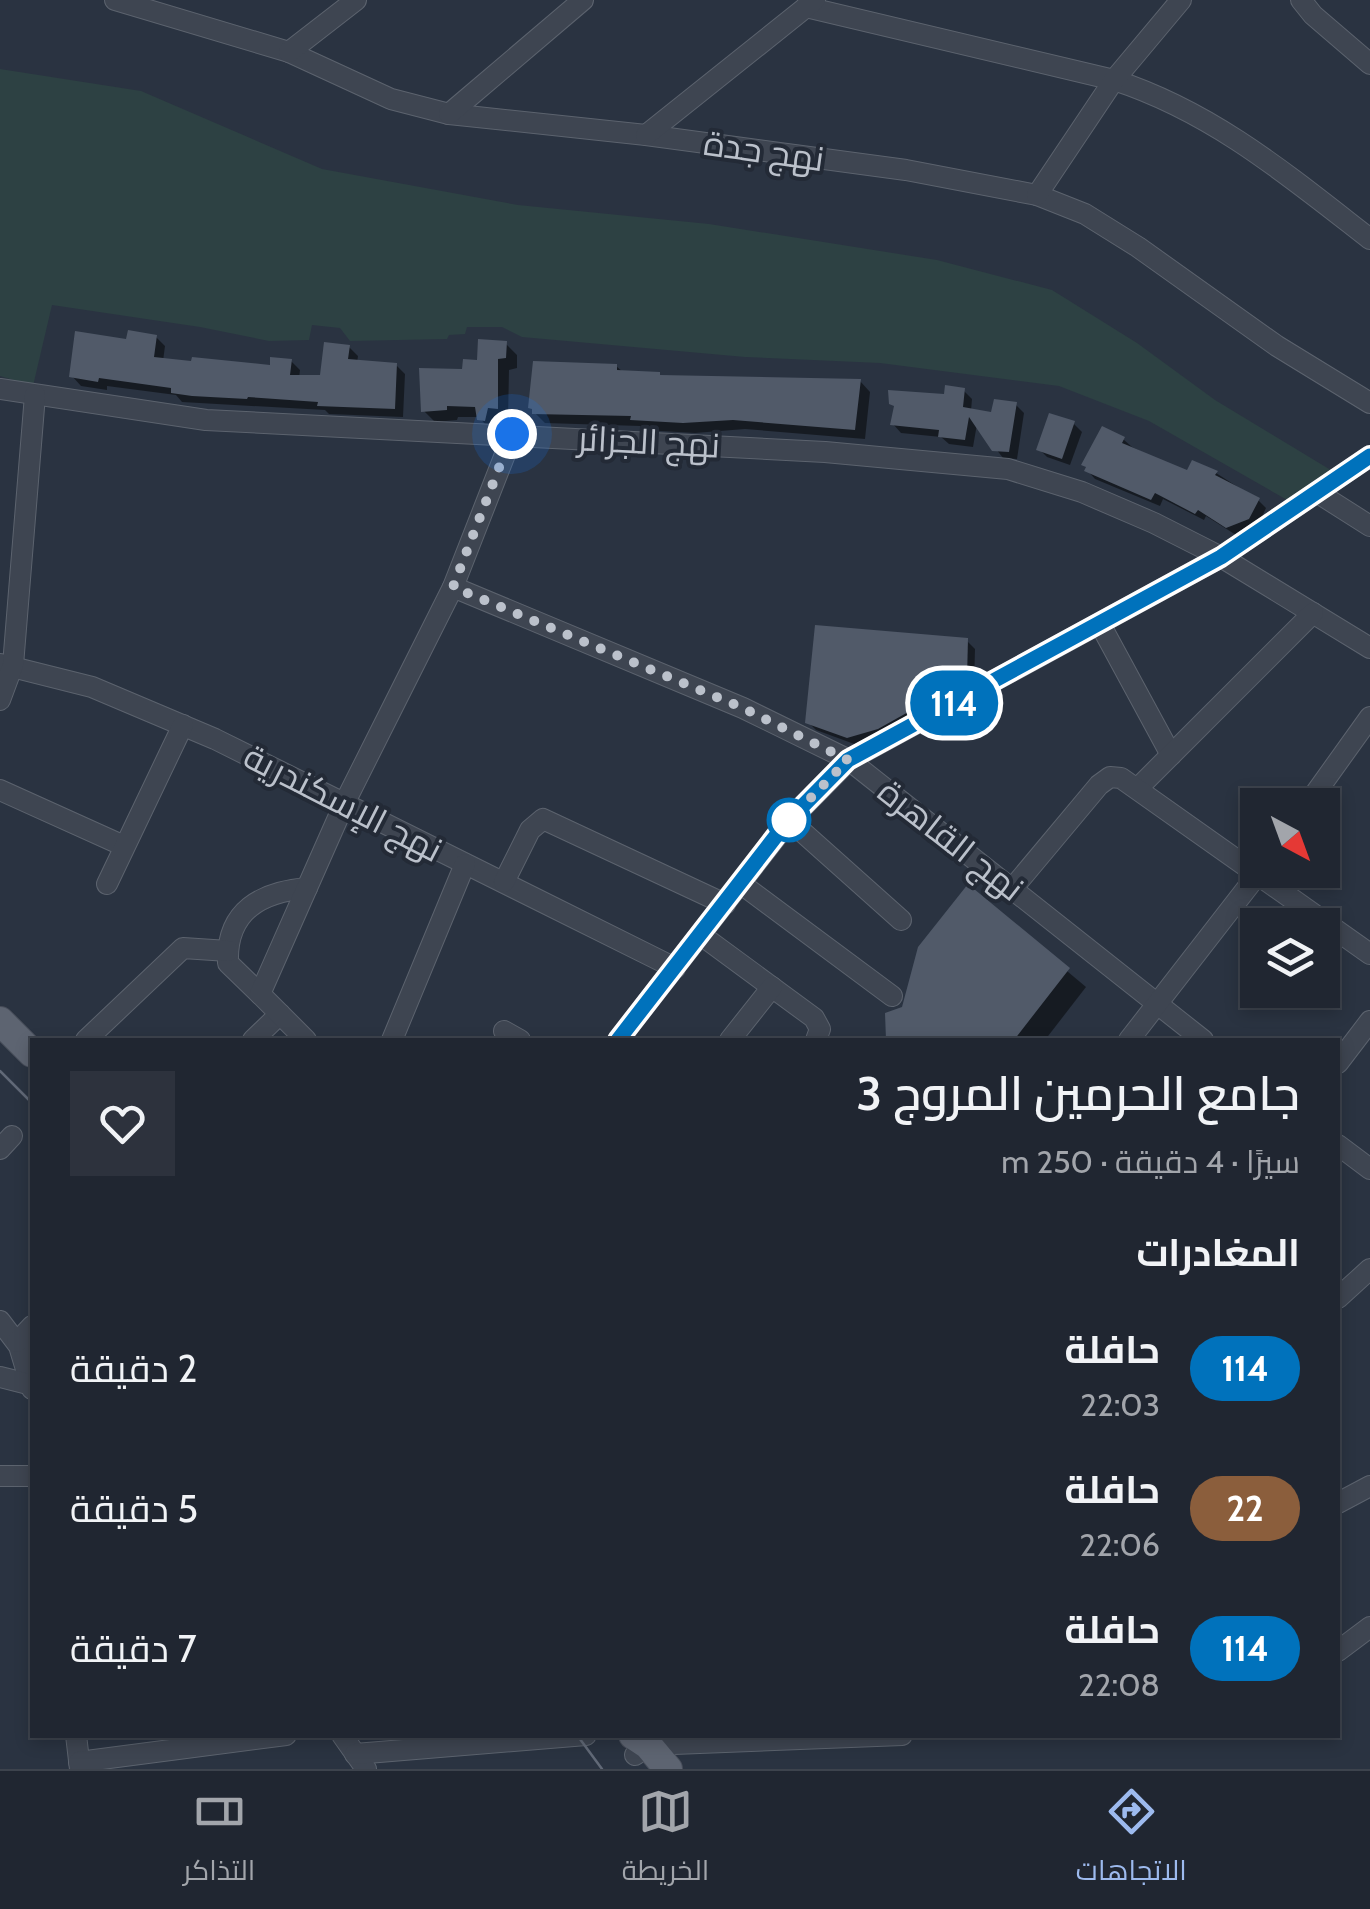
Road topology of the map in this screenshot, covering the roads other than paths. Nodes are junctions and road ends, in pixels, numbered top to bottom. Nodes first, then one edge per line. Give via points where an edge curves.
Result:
1 (118, 0) edge
2 (356, 0) edge
3 (583, 0) edge
4 (1181, 0) edge
5 (1301, 0) edge
6 (810, 4) edge
7 (289, 52) junction
8 (1370, 64) edge
9 (1114, 80) junction
10 (448, 114) junction
11 (646, 136) junction
12 (1036, 195) junction
13 (1370, 239) edge
14 (0, 389) edge
15 (35, 396) junction
16 (1370, 403) edge
17 (512, 434) junction
18 (1370, 456) edge
19 (1318, 494) junction
20 (1370, 526) edge
21 (1221, 557) junction
22 (453, 587) junction
23 (1312, 613) junction
24 (1100, 624) junction
25 (1370, 648) edge
26 (6, 664) edge
27 (0, 700) edge
28 (1370, 716) edge
29 (182, 725) junction
30 (1171, 755) junction
31 (848, 760) junction
32 (1138, 788) junction
33 (1319, 788) edge
34 (0, 790) edge
35 (345, 802) junction
36 (790, 820) junction
37 (124, 846) junction
38 (1240, 858) edge
39 (465, 864) junction
40 (504, 882) junction
41 (740, 883) junction
42 (106, 884) dead end
43 (307, 888) junction
44 (1248, 888) edge
45 (1281, 888) edge
46 (1012, 889) junction
47 (724, 904) junction
48 (901, 920) dead end
49 (701, 935) junction
50 (228, 950) junction
51 (1370, 954) edge
52 (676, 968) junction
53 (772, 987) junction
54 (260, 994) junction
55 (892, 996) dead end
56 (1158, 1003) junction
57 (280, 1014) junction
58 (0, 1020) edge
59 (1370, 1022) edge
60 (88, 1038) edge
61 (255, 1038) edge
62 (304, 1038) edge
63 (393, 1038) edge
64 (620, 1038) edge
65 (732, 1038) edge
66 (817, 1038) edge
67 (1131, 1038) edge
68 (1201, 1038) edge
69 (30, 1051) edge
70 (1340, 1060) edge
71 (1340, 1146) edge
72 (1370, 1169) edge
73 (1370, 1269) edge
74 (1340, 1296) edge
75 (0, 1322) edge
76 (30, 1328) edge
77 (17, 1342) junction
78 (0, 1377) edge
79 (30, 1378) edge
80 (30, 1386) edge
81 (0, 1476) edge
82 (30, 1476) edge
83 (1370, 1486) edge
84 (1340, 1502) edge
85 (1370, 1627) edge
86 (1340, 1650) edge
87 (76, 1738) edge
88 (266, 1738) edge
89 (344, 1738) edge
90 (544, 1738) edge
91 (841, 1738) edge
92 (637, 1748) edge
93 (360, 1761) edge
94 (79, 1766) edge
95 (668, 1769) edge

1 - 7 street, نهج جدة
2 - 7 street
3 - 10 street
4 - 9 street
5 - 8 street
6 - 9 street
6 - 11 street
7 - 10 street, نهج جدة via 391,99
9 - 12 street
9 - 13 street via 1153,92 1239,138
10 - 11 street, نهج جدة
11 - 12 street, نهج جدة via 906,170
12 - 16 street, نهج جدة via 1085,214
14 - 15 street, نهج الجزائر
15 - 17 street, نهج الجزائر via 206,420
15 - 26 street
17 - 21 street, نهج الجزائر via 1008,469 1082,492
17 - 22 street
18 - 19 street
19 - 20 street
19 - 21 street
21 - 23 street, نهج الجزائر
21 - 24 street
22 - 31 street, نهج القاهرة via 743,708
22 - 35 street
23 - 25 street, نهج الجزائر
23 - 30 street
24 - 30 street
24 - 31 street
26 - 27 street
26 - 29 street, نهج الإسكندرية via 92,687
28 - 33 street
29 - 35 street, نهج الإسكندرية
29 - 37 street
30 - 32 street
31 - 36 street
31 - 46 street, نهج القاهرة
32 - 38 street
32 - 46 street via 1110,777 1099,785
34 - 37 street
35 - 39 street, نهج الإسكندرية
35 - 43 street
36 - 41 street
36 - 48 street
37 - 42 street
39 - 40 street, نهج الإسكندرية
39 - 63 street
40 - 47 street via 530,830 543,819
40 - 52 street, نهج الإسكندرية
41 - 47 street
41 - 55 street
43 - 50 street via 259,899 236,926
43 - 54 street
44 - 56 street
45 - 51 street
46 - 56 street, نهج القاهرة
47 - 49 street
49 - 52 street
49 - 53 street
50 - 54 street via 228,963
50 - 60 street via 183,948
52 - 64 street
53 - 65 street
53 - 66 street via 814,1018
54 - 57 street
56 - 67 street
56 - 68 street, نهج القاهرة
57 - 61 street
57 - 62 street
58 - 69 main road
59 - 70 street
71 - 72 street
73 - 74 street
75 - 77 street
76 - 77 street
77 - 79 street
78 - 80 street
81 - 82 street
83 - 84 street
85 - 86 street
87 - 94 street
88 - 94 street
89 - 93 street
90 - 93 street
91 - 92 street
92 - 95 main road

